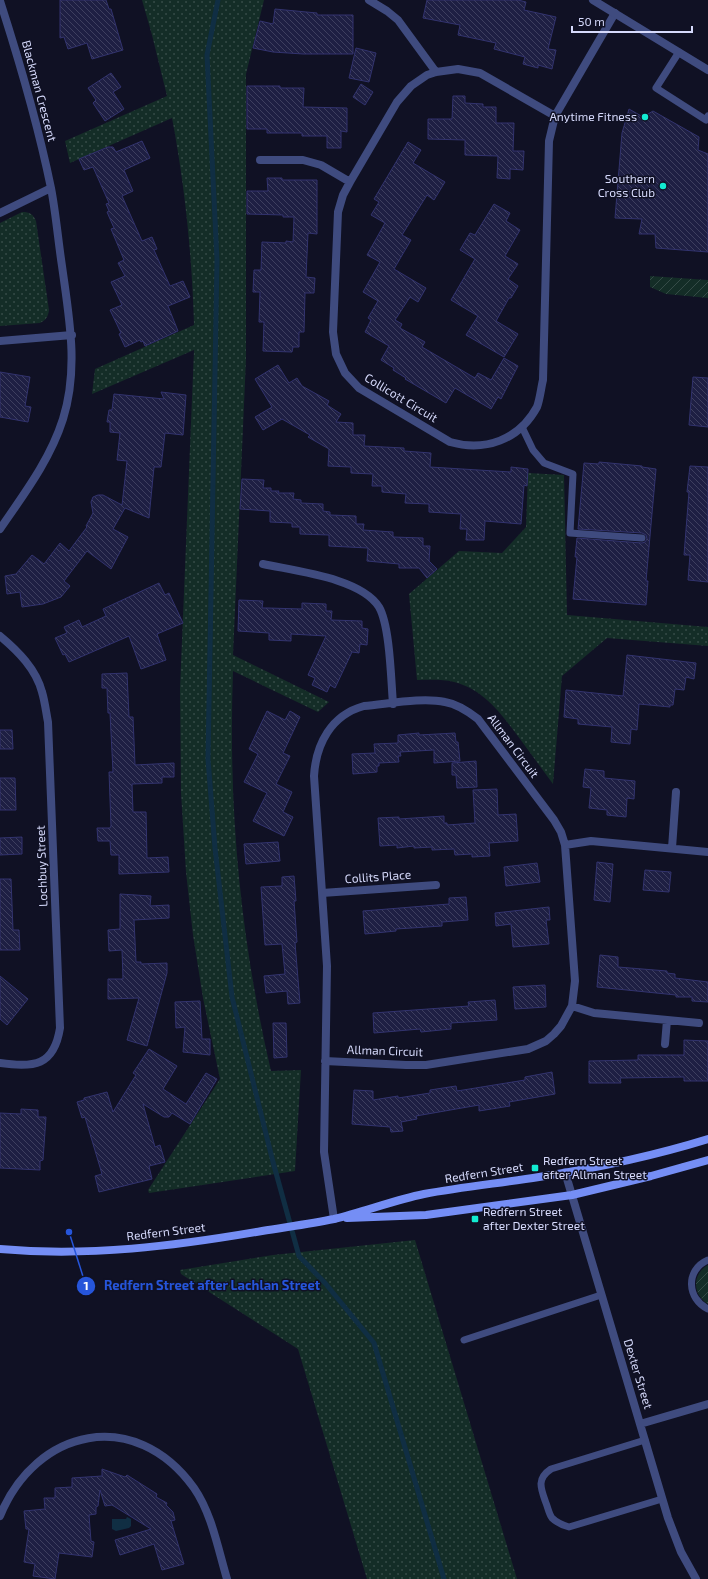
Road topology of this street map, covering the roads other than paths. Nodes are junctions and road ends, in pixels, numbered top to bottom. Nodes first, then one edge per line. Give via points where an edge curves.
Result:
1 (369, 0) edge
2 (593, 0) edge
3 (0, 1) edge
4 (615, 13) junction
5 (679, 52) junction
6 (708, 70) edge
7 (436, 72) junction
8 (555, 116) junction
9 (708, 116) edge
10 (260, 160) dead end
11 (350, 182) junction
12 (51, 188) junction
13 (0, 213) edge
14 (72, 335) junction
15 (0, 341) edge
16 (522, 427) junction
17 (0, 529) edge
18 (642, 538) dead end
19 (263, 564) dead end
20 (0, 636) edge
21 (393, 704) junction
22 (676, 792) dead end
23 (565, 845) junction
24 (672, 848) junction
25 (708, 852) edge
26 (436, 885) dead end
27 (322, 893) junction
28 (572, 1006) junction
29 (667, 1020) junction
30 (699, 1023) dead end
31 (665, 1044) dead end
32 (325, 1061) junction
33 (0, 1063) edge
34 (708, 1138) edge
35 (708, 1160) edge
36 (565, 1172) junction
37 (572, 1195) junction
38 (334, 1219) junction
39 (0, 1249) edge
40 (708, 1260) edge
41 (601, 1295) junction
42 (708, 1309) edge
43 (464, 1340) dead end
44 (708, 1404) edge
45 (640, 1424) junction
46 (645, 1440) junction
47 (662, 1499) junction
48 (0, 1516) edge
49 (227, 1579) edge
50 (696, 1579) edge

1 - 7 street via 398,20
2 - 4 street
3 - 12 street, Blackman Crescent via 33,108
4 - 5 street
4 - 8 street, Collicott Circuit
5 - 6 street
5 - 9 lane via 656,88 706,120
7 - 8 street, Collicott Circuit via 458,69 480,73
7 - 11 street, Collicott Circuit via 411,86 397,102
8 - 16 street, Collicott Circuit via 549,141 543,380 537,406
10 - 11 street via 303,160 321,165
11 - 16 street, Collicott Circuit via 338,212 333,332 336,354 345,373 359,388 450,442 482,446 493,444
12 - 13 street
12 - 14 street, Blackman Crescent
14 - 15 street
14 - 17 street, Blackman Crescent via 70,392 63,419 51,450 35,478
16 - 18 lane via 533,450 544,463 573,474 570,533
19 - 21 street via 334,579 364,592 378,607 386,628
20 - 33 street, Lochbuy Street via 22,656 39,682 48,722 60,1028 58,1043 50,1055 38,1063 18,1066
21 - 23 street, Allman Circuit via 444,701 478,719 554,820
21 - 27 street, Allman Circuit via 355,709 338,719 320,744 314,765 314,776
22 - 24 street
23 - 24 street via 591,841
23 - 28 street, Allman Circuit via 575,981
24 - 25 street
26 - 27 street, Collits Place
27 - 32 street, Allman Circuit via 327,966
28 - 29 street via 594,1013
28 - 32 street, Allman Circuit via 554,1034 528,1049 426,1065
29 - 30 street
29 - 31 street
32 - 38 street, Allman Circuit via 324,1152
34 - 36 main road, Redfern Street via 625,1161
35 - 37 main road, Redfern Street
36 - 37 street, Dexter Street
36 - 38 main road, Redfern Street via 424,1194
37 - 38 main road, Redfern Street via 426,1215
37 - 41 street, Dexter Street
38 - 39 main road, Redfern Street via 179,1244 114,1251 29,1252
40 - 42 lane via 692,1275 691,1284 696,1300
41 - 43 lane
41 - 45 street, Dexter Street
44 - 45 street
45 - 46 street, Dexter Street
46 - 47 street, Dexter Street
46 - 47 lane via 551,1469 541,1480 541,1487 550,1516 561,1525 569,1527
47 - 50 street, Dexter Street via 681,1552
48 - 49 street via 14,1488 32,1466 54,1450 79,1440 104,1436 142,1444 176,1467 194,1488 208,1515

